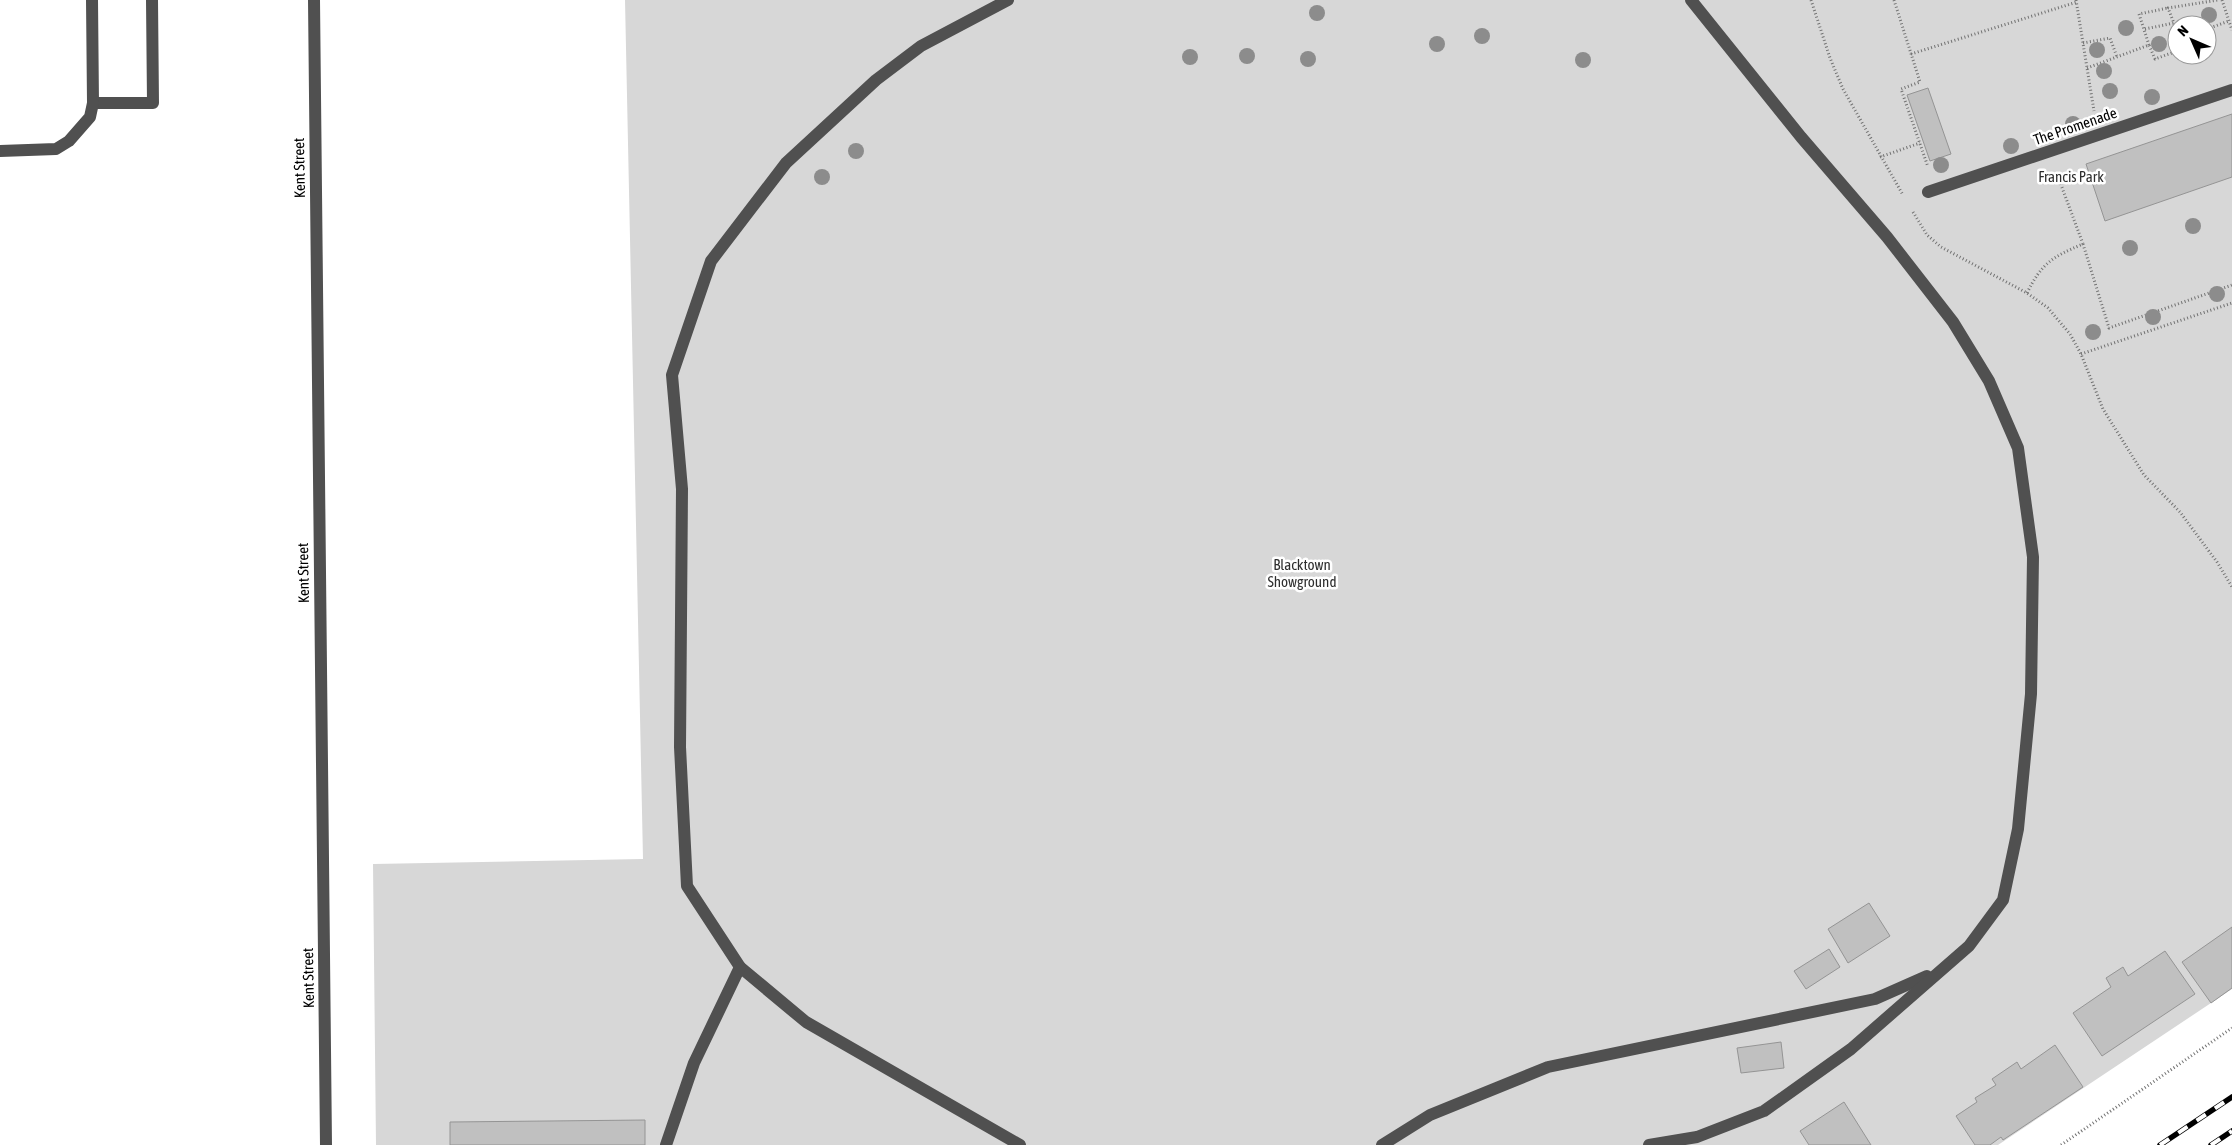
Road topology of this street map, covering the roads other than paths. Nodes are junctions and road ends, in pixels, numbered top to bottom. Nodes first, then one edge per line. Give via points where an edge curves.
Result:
1 (92, 0) edge
2 (152, 0) edge
3 (314, 0) edge
4 (1008, 0) edge
5 (1691, 0) edge
6 (2232, 90) edge
7 (93, 103) junction
8 (0, 151) edge
9 (1932, 191) road end
10 (740, 967) junction
11 (1939, 971) junction
12 (326, 1145) edge
13 (666, 1145) edge
14 (1020, 1145) edge
15 (1382, 1145) edge
16 (1648, 1145) edge

1 - 7 street
2 - 7 street via 153,103
3 - 12 street, Kent Street
4 - 10 street via 922,46 876,80 786,163 711,261 672,375 682,489 680,747 687,886
5 - 11 street via 1953,322 1989,381 2018,448 2034,557 2031,694 2018,829 2003,900 1969,946
6 - 9 street, The Promenade
7 - 8 street via 90,117 69,141 56,149
10 - 13 street via 694,1063
10 - 14 street via 806,1022
11 - 15 street via 1875,999 1548,1067 1430,1115
11 - 16 street via 1851,1049 1764,1111 1697,1138

